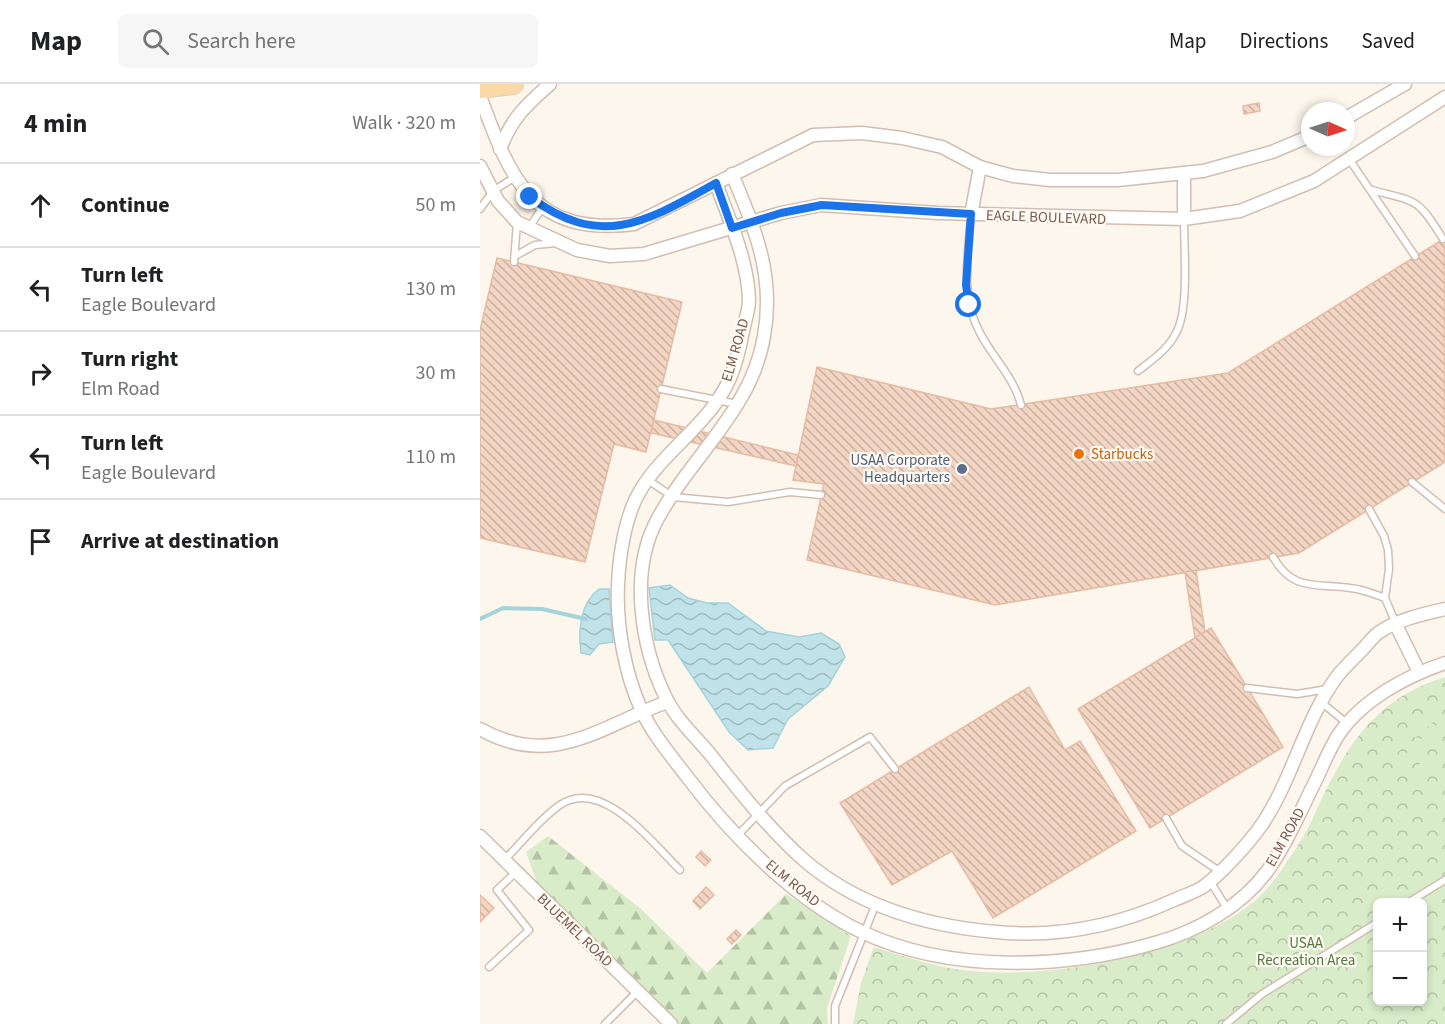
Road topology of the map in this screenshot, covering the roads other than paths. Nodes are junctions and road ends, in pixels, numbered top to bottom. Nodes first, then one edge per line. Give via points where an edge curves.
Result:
1 (513, 84) edge
2 (550, 84) edge
3 (1405, 84) edge
4 (480, 88) edge
5 (480, 96) edge
6 (1445, 98) edge
7 (1355, 113) edge
8 (1301, 140) edge
9 (1355, 148) edge
10 (500, 149) junction
11 (1343, 156) edge
12 (1348, 156) edge
13 (480, 166) edge
14 (980, 167) junction
15 (1184, 173) junction
16 (732, 174) junction
17 (515, 177) junction
18 (716, 183) junction
19 (1371, 190) junction
20 (493, 191) junction
21 (543, 207) junction
22 (480, 209) edge
23 (971, 214) junction
24 (1184, 219) junction
25 (517, 222) junction
26 (752, 222) junction
27 (732, 228) junction
28 (528, 229) junction
29 (1443, 239) dead end
30 (560, 243) junction
31 (1415, 256) dead end
32 (1138, 371) dead end
33 (661, 389) dead end
34 (716, 401) junction
35 (738, 404) junction
36 (1021, 405) dead end
37 (648, 480) junction
38 (1412, 482) dead end
39 (821, 495) dead end
40 (673, 497) junction
41 (1369, 509) dead end
42 (1445, 509) edge
43 (1273, 557) dead end
44 (1385, 598) junction
45 (1445, 609) edge
46 (1396, 625) junction
47 (1445, 663) edge
48 (1419, 672) junction
49 (1247, 688) dead end
50 (1331, 688) junction
51 (667, 702) junction
52 (1322, 704) junction
53 (642, 711) junction
54 (1348, 724) junction
55 (480, 729) edge
56 (896, 769) dead end
57 (758, 814) junction
58 (1166, 818) dead end
59 (738, 835) junction
60 (480, 836) edge
61 (504, 860) junction
62 (680, 870) dead end
63 (1219, 871) junction
64 (516, 872) junction
65 (1210, 880) junction
66 (1445, 880) edge
67 (1418, 898) edge
68 (875, 906) junction
69 (1228, 910) junction
70 (1373, 925) edge
71 (862, 932) junction
72 (489, 967) dead end
73 (638, 991) junction
74 (605, 1024) edge
75 (671, 1024) edge
76 (835, 1024) edge
77 (1226, 1024) edge

1 - 4 main road
2 - 10 street via 522,109 509,126
3 - 7 street
5 - 10 street
6 - 9 street, EAGLE BOULEVARD
8 - 15 street via 1272,152
10 - 17 street
11 - 24 street, EAGLE BOULEVARD via 1314,181 1240,211
12 - 19 lane
13 - 20 street, EAGLE BOULEVARD
14 - 15 street via 1050,180 1118,180
14 - 16 street via 942,147 862,133 813,135
14 - 23 street
15 - 24 street
16 - 18 street
16 - 26 street, ELM ROAD
17 - 20 lane
17 - 21 street
18 - 21 street via 634,224 583,226
18 - 27 street, ELM ROAD
19 - 29 lane via 1417,202 1425,208
19 - 31 lane
20 - 22 lane
20 - 25 street, EAGLE BOULEVARD
21 - 28 lane
23 - 24 street, EAGLE BOULEVARD
23 - 26 street, EAGLE BOULEVARD via 822,205
23 - 36 lane via 966,285 969,305 979,332 1018,390
24 - 32 lane via 1184,294 1178,330 1162,352
25 - 28 street, EAGLE BOULEVARD
25 - 30 lane via 514,259 535,245
26 - 27 street, EAGLE BOULEVARD
26 - 35 street, ELM ROAD via 769,287 764,337 751,381
27 - 30 street, EAGLE BOULEVARD via 644,254 610,256
27 - 34 street, ELM ROAD via 749,301 741,345 729,380
28 - 30 street, EAGLE BOULEVARD
33 - 34 lane
34 - 35 lane
34 - 37 street, ELM ROAD
35 - 40 street, ELM ROAD
37 - 40 lane
37 - 53 street, ELM ROAD via 638,493 626,529 618,586 622,644
38 - 42 lane
39 - 40 lane via 790,492 728,502
40 - 51 street, ELM ROAD via 657,520 645,551 642,588 647,646
41 - 44 lane via 1388,550
43 - 44 lane via 1293,581 1352,588
44 - 46 lane
45 - 46 street, ELM ROAD
46 - 48 street
46 - 50 street, ELM ROAD via 1379,633 1338,675
47 - 48 street, ELM ROAD
48 - 54 street, ELM ROAD via 1366,705
49 - 50 lane via 1297,694
50 - 52 street, ELM ROAD
51 - 53 street
51 - 57 street, ELM ROAD
52 - 54 lane
52 - 63 street, ELM ROAD via 1285,785 1261,825
53 - 55 street via 571,743 544,747 519,744
53 - 59 street, ELM ROAD via 706,802
54 - 69 street, ELM ROAD via 1339,734 1268,870
56 - 57 lane via 870,737 785,786
57 - 59 lane
57 - 68 street, ELM ROAD via 775,835 815,870
58 - 63 lane via 1182,846
59 - 71 street, ELM ROAD via 785,881
60 - 61 street, BLUEMEL ROAD
61 - 62 lane via 561,804 587,798 616,809
61 - 64 street, BLUEMEL ROAD
63 - 65 street, ELM ROAD
64 - 72 lane via 497,890 529,930
64 - 73 street, BLUEMEL ROAD
65 - 68 street, ELM ROAD via 1131,919 1062,934 967,930
65 - 69 lane
66 - 67 lane
68 - 71 lane
69 - 71 street, ELM ROAD via 1158,943 1092,957 1039,962 947,957
70 - 77 lane via 1262,994
71 - 76 lane via 835,1006
73 - 74 lane
73 - 75 street, BLUEMEL ROAD

